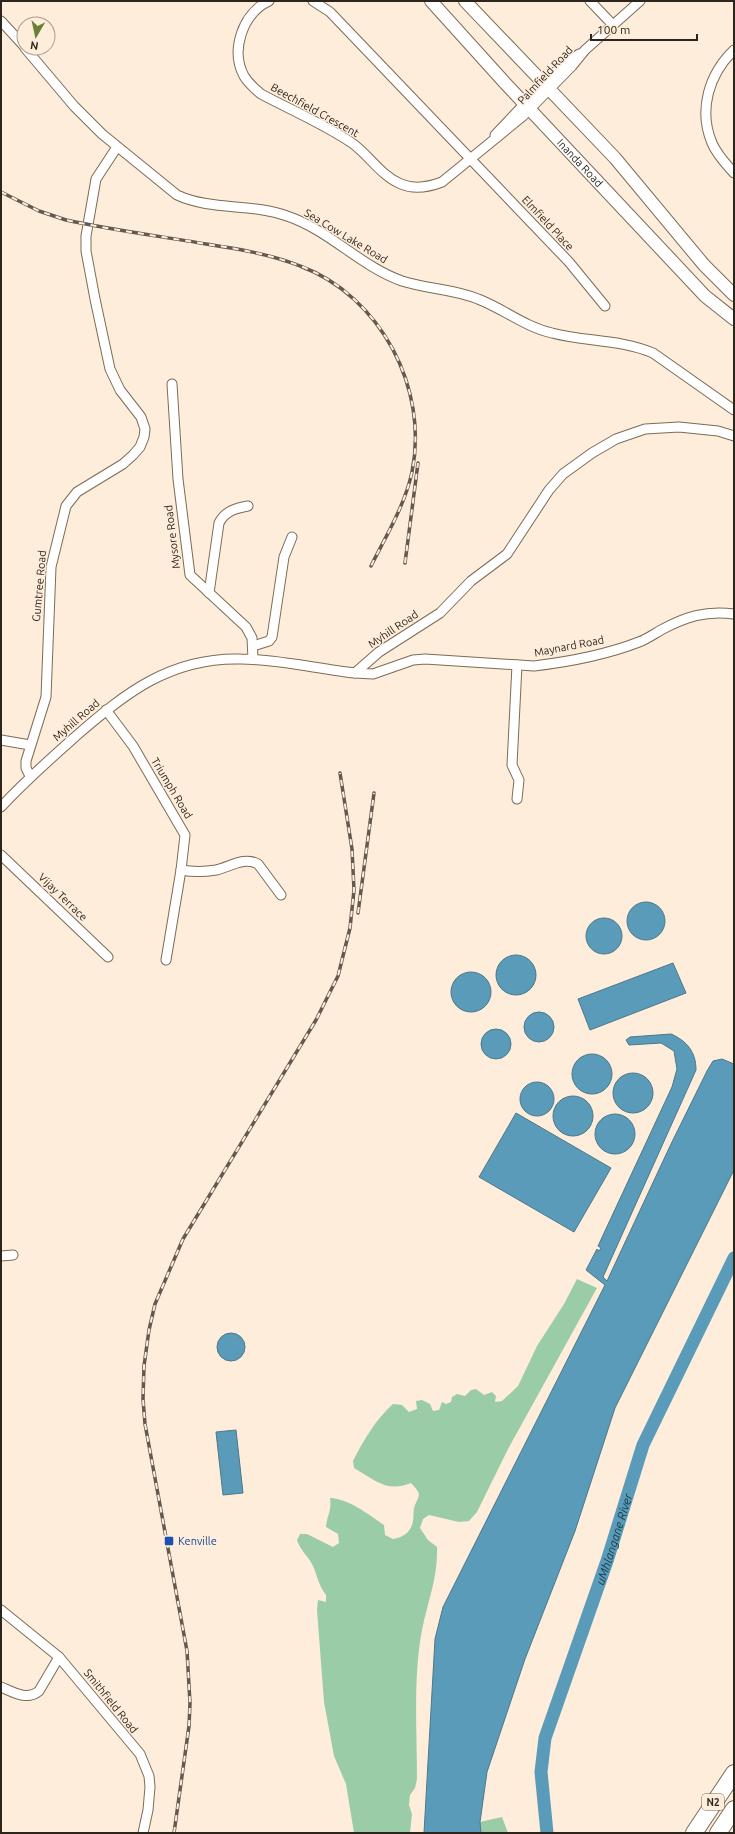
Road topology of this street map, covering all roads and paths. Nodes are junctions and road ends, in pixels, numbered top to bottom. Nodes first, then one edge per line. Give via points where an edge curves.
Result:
1 (270, 1) edge
2 (313, 1) edge
3 (431, 1) edge
4 (465, 1) edge
5 (590, 1) edge
6 (640, 1) edge
7 (1, 21) edge
8 (613, 25) junction
9 (16, 37) edge
10 (734, 50) edge
11 (32, 56) edge
12 (547, 86) junction
13 (524, 110) junction
14 (117, 147) junction
15 (470, 160) junction
16 (734, 173) edge
17 (734, 295) edge
18 (605, 306) dead end
19 (734, 319) edge
20 (172, 384) dead end
21 (734, 410) edge
22 (734, 436) edge
23 (248, 506) dead end
24 (292, 537) dead end
25 (209, 593) junction
26 (734, 614) edge
27 (253, 646) junction
28 (253, 659) junction
29 (517, 665) junction
30 (355, 673) junction
31 (106, 710) junction
32 (1, 740) edge
33 (30, 745) junction
34 (30, 776) junction
35 (517, 799) dead end
36 (1, 807) edge
37 (1, 855) edge
38 (181, 870) junction
39 (280, 895) dead end
40 (108, 957) dead end
41 (166, 960) dead end
42 (13, 1255) dead end
43 (1, 1256) edge
44 (1, 1610) edge
45 (59, 1657) junction
46 (1, 1687) edge
47 (734, 1773) edge
48 (734, 1809) edge
49 (143, 1833) edge
50 (694, 1833) edge
51 (718, 1833) edge

1 - 15 street, Beechfield Crescent via 251,15 239,42 238,53 244,76 261,94 353,144 388,176 401,184 416,188 442,182
2 - 15 street via 330,12
3 - 13 main road, Inanda Road
4 - 12 main road
5 - 8 street
6 - 8 street, Palmfield Road
7 - 9 street, Sea Cow Lake Road
8 - 12 street, Palmfield Road via 585,50 567,61
10 - 16 street via 720,65 711,83 706,116 712,144
11 - 14 street, Sea Cow Lake Road via 74,106
12 - 13 street, Palmfield Road
12 - 17 main road via 615,158 704,265
13 - 15 street, Beechfield Crescent
13 - 19 main road, Inanda Road via 705,296
14 - 21 street, Sea Cow Lake Road via 168,189 189,201 264,210 288,216 315,230 375,269 402,281 462,293 553,334 620,343 643,349 653,353
14 - 33 street, Gumtree Road via 96,179 86,236 86,251 110,369 120,390 141,417 145,429 144,437 140,447 123,464 76,492 66,506 51,567 46,697
15 - 18 street, Elmfield Place via 569,262
20 - 25 street, Mysore Road via 178,479 189,572 191,578
22 - 30 street, Myhill Road via 718,431 679,427 645,429 616,439 592,453 569,469 549,490 507,554 471,581 440,613 384,648
23 - 25 street via 230,511 219,522
24 - 27 street via 284,557 272,637 269,641
25 - 27 street, Mysore Road via 246,627
26 - 29 street, Maynard Road via 698,614 684,618 639,642 590,656 534,666
27 - 28 street, Mysore Road
28 - 30 street, Myhill Road
28 - 31 street, Myhill Road via 217,660 175,669 147,682
29 - 30 street, Maynard Road via 424,659 373,674
29 - 35 street via 512,765 519,780
31 - 34 street, Myhill Road
31 - 38 street, Triumph Road via 133,746 183,830 185,840
32 - 33 street
33 - 34 street, Gumtree Road via 26,765
34 - 36 street
37 - 40 street, Vijay Terrace
38 - 39 street via 208,871 245,861 254,862
38 - 41 street, Triumph Road
42 - 43 street
44 - 45 street, Smithfield Road
45 - 46 street via 35,1695 19,1695
45 - 49 street, Smithfield Road via 140,1754 146,1765 150,1798
47 - 50 highway, N2
48 - 51 highway, N2

